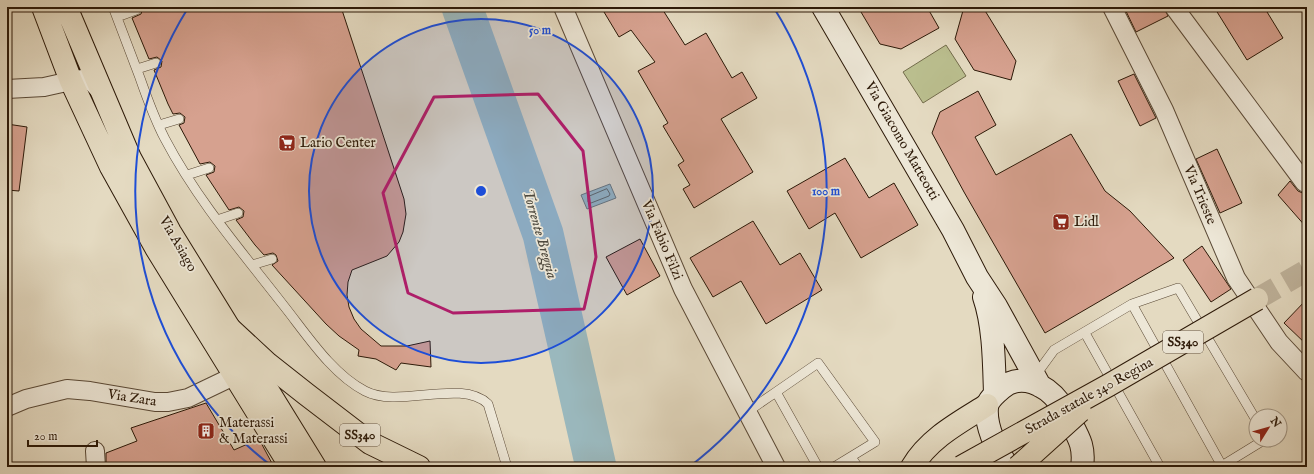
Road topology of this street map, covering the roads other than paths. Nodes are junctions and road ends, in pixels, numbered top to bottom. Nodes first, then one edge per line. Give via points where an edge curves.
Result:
1 (43, 7) edge
2 (66, 7) edge
3 (113, 7) edge
4 (563, 7) edge
5 (1112, 7) edge
6 (1174, 7) edge
7 (827, 8) edge
8 (136, 10) dead end
9 (117, 16) junction
10 (156, 63) dead end
11 (137, 69) junction
12 (71, 81) junction
13 (7, 89) edge
14 (102, 93) junction
15 (179, 119) dead end
16 (159, 125) junction
17 (209, 168) dead end
18 (187, 175) junction
19 (1307, 184) edge
20 (238, 213) dead end
21 (217, 220) junction
22 (272, 259) dead end
23 (252, 266) junction
24 (977, 277) junction
25 (1257, 299) tunnel mouth
26 (1132, 304) junction
27 (227, 326) junction
28 (1085, 333) junction
29 (244, 370) junction
30 (1307, 372) edge
31 (1037, 381) junction
32 (1109, 385) junction
33 (776, 392) junction
34 (991, 400) junction
35 (7, 407) edge
36 (1249, 408) edge
37 (747, 412) junction
38 (1251, 448) edge
39 (851, 457) junction
40 (1221, 466) edge
41 (291, 467) edge
42 (315, 467) edge
43 (419, 467) edge
44 (507, 467) edge
45 (776, 467) edge
46 (818, 467) edge
47 (834, 467) edge
48 (858, 467) edge
49 (912, 467) edge
50 (961, 467) edge
51 (1008, 467) edge
52 (1018, 467) edge
53 (1082, 467) edge
54 (1160, 467) edge

1 - 12 main road, Via Asiago
2 - 14 main road, Via Asiago
3 - 9 lane
4 - 37 street, Via Fabio Filzi via 683,289
5 - 30 street, Via Trieste via 1164,110 1236,278 1279,342
6 - 19 street
7 - 24 street, Via Giacomo Matteotti
8 - 9 lane
9 - 11 lane
10 - 11 lane
11 - 16 lane
12 - 13 street via 44,87
12 - 14 street via 83,80 93,83
12 - 29 main road, Via Asiago via 115,174 156,248
14 - 27 main road, Via Asiago via 130,158 170,232
15 - 16 lane
16 - 18 lane
17 - 18 lane
18 - 21 lane
20 - 21 lane
21 - 23 lane
22 - 23 lane
23 - 44 lane via 317,348 353,384 366,392 389,397 467,394 488,404
24 - 31 street, Via Giacomo Matteotti
24 - 34 street, Via Giacomo Matteotti via 986,302 991,332 994,360
25 - 32 main road, Strada statale 340 Regina / SS340, bridge
26 - 28 lane
26 - 36 lane via 1178,288
26 - 40 lane
27 - 29 main road, Via Asiago
27 - 43 main road, SS340 via 268,364 370,443
28 - 31 lane via 1054,350
28 - 54 lane
29 - 35 street, Via Zara via 188,398 168,402 67,389 26,399
29 - 41 main road, Via Asiago
29 - 42 main road, Via Asiago
31 - 34 street via 1018,381 1005,385
31 - 53 street via 1060,403 1082,443
32 - 50 main road, Strada statale 340 Regina / SS340, bridge
32 - 52 main road, bridge
33 - 37 lane
33 - 39 lane via 818,363 875,442
33 - 46 lane
34 - 49 main road via 947,430 928,447
34 - 51 street, Via Giacomo Matteotti via 986,416 990,433
37 - 45 street, Via Fabio Filzi
38 - 40 lane
39 - 47 lane
39 - 48 lane

